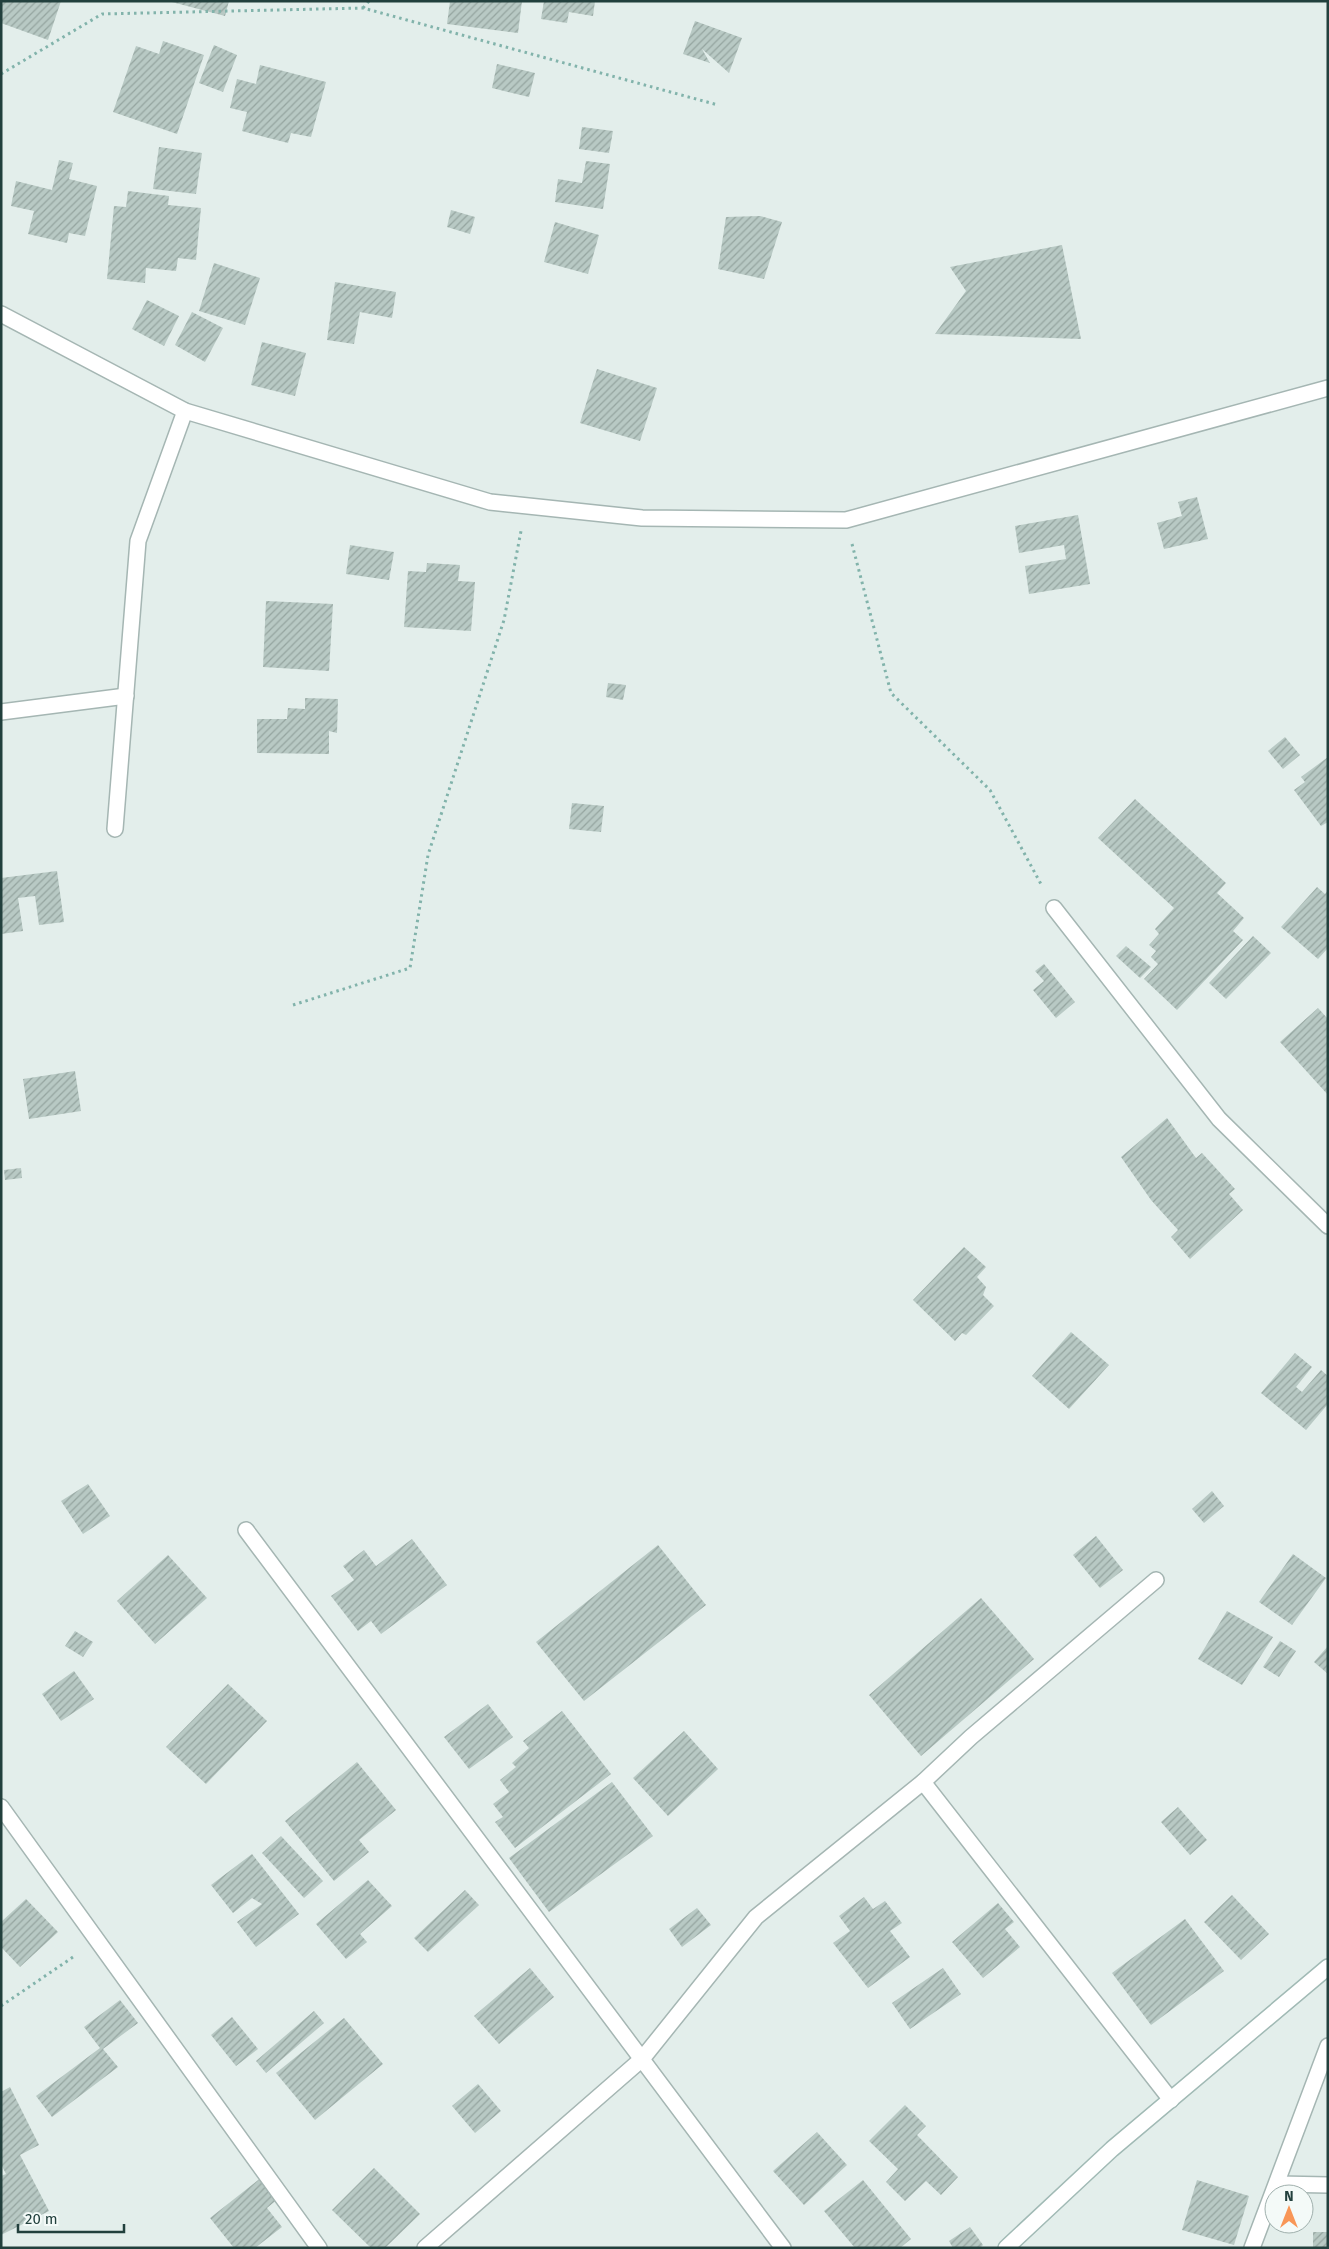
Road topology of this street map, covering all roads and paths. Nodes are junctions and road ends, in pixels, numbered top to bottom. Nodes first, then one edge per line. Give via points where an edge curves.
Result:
1 (369, 1) edge
2 (363, 8) junction
3 (1, 74) edge
4 (718, 105) dead end
5 (1, 314) edge
6 (1328, 388) edge
7 (185, 411) junction
8 (526, 506) junction
9 (846, 520) junction
10 (126, 696) junction
11 (1, 712) edge
12 (115, 829) dead end
13 (1054, 908) joint
14 (293, 1005) dead end
15 (1328, 1226) edge
16 (246, 1530) dead end
17 (1156, 1580) dead end
18 (923, 1782) junction
19 (1, 1807) edge
20 (97, 1940) junction
21 (1328, 1968) edge
22 (1, 2006) edge
23 (1328, 2046) edge
24 (642, 2059) junction
25 (1171, 2100) junction
26 (1278, 2184) edge
27 (1314, 2185) edge
28 (1328, 2185) edge
29 (1264, 2218) edge
30 (319, 2248) edge
31 (425, 2248) edge
32 (783, 2248) edge
33 (1006, 2248) edge
34 (1252, 2248) edge

1 - 2 path
2 - 3 path via 102,14
2 - 4 path
5 - 7 street
6 - 9 street
7 - 8 street via 490,502
7 - 10 street via 138,540
8 - 9 street via 642,518
8 - 14 path via 504,620 428,855 410,968
9 - 13 path via 891,693 990,790
10 - 11 street
10 - 12 street
13 - 15 street via 1218,1119
16 - 24 street
17 - 18 street via 971,1737
18 - 24 street via 756,1917
18 - 25 street
19 - 20 street
20 - 22 path
20 - 30 street
21 - 25 street
23 - 26 street
24 - 31 street
24 - 32 street
25 - 33 street via 1112,2149
27 - 28 street
29 - 34 street

